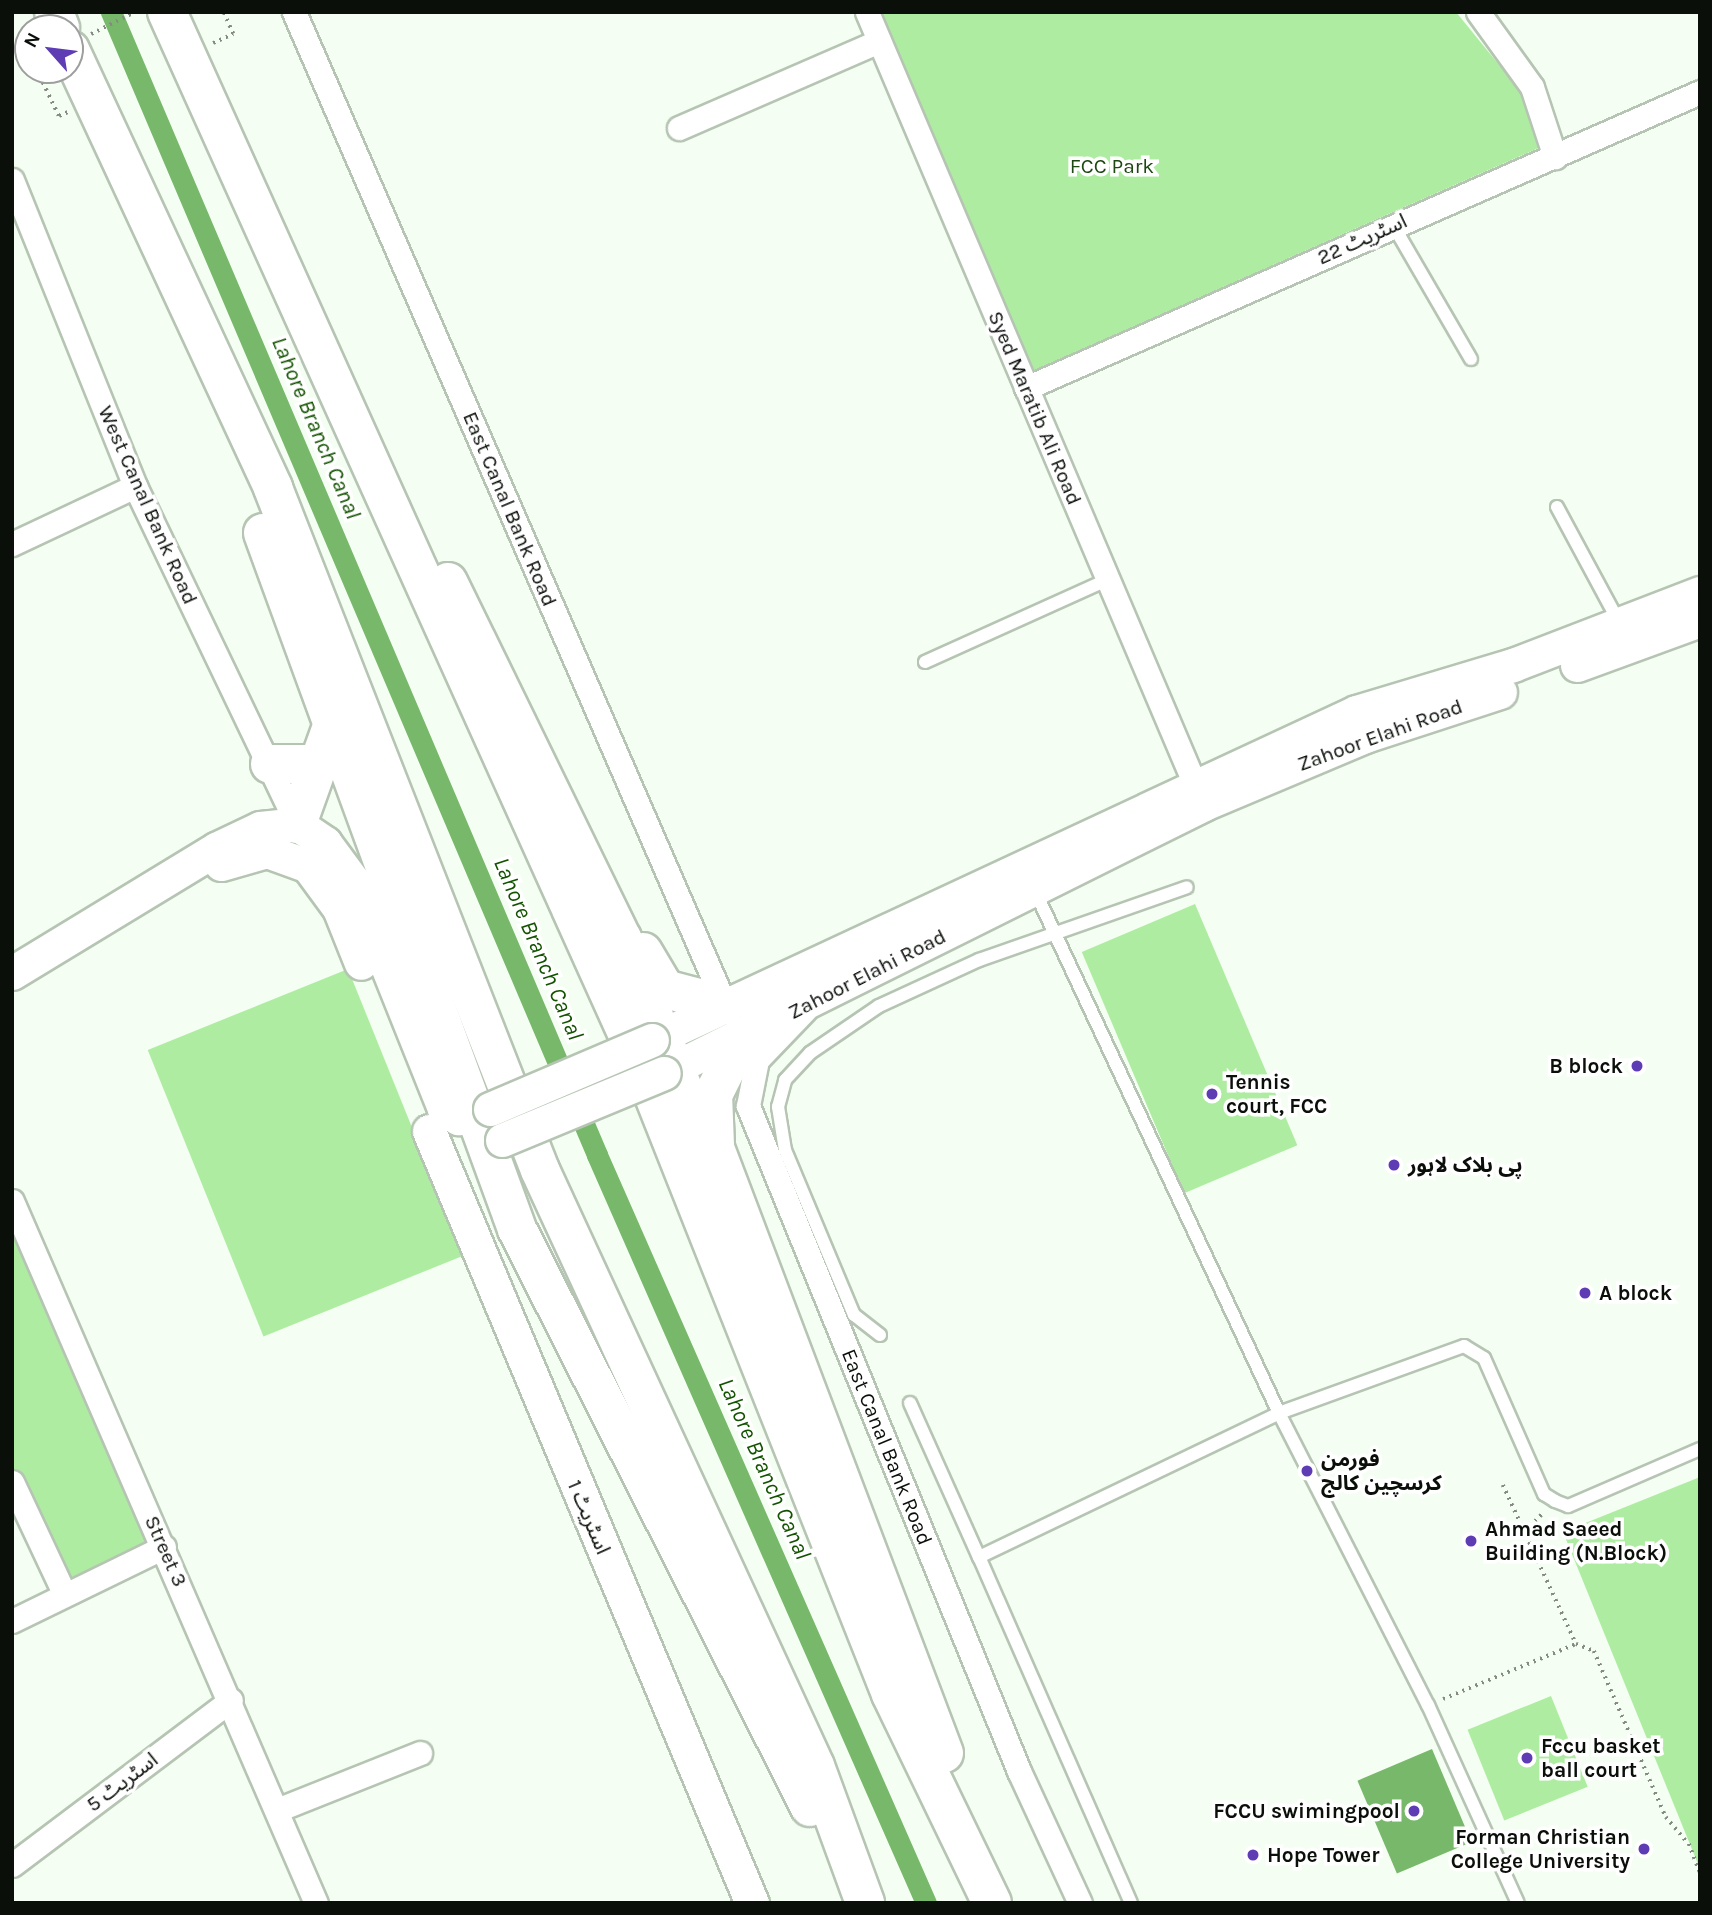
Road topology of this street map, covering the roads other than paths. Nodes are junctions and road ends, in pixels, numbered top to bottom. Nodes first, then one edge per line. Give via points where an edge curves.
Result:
1 (167, 12) edge
2 (294, 12) edge
3 (867, 12) edge
4 (1478, 12) edge
5 (879, 41) junction
6 (84, 71) edge
7 (1700, 92) edge
8 (679, 128) dead end
9 (1555, 157) junction
10 (12, 180) edge
11 (1393, 225) junction
12 (1471, 359) dead end
13 (320, 362) junction
14 (1026, 388) junction
15 (228, 398) junction
16 (135, 486) junction
17 (1557, 507) dead end
18 (12, 544) edge
19 (1107, 580) junction
20 (1700, 593) edge
21 (1700, 620) edge
22 (1620, 625) junction
23 (925, 662) dead end
24 (332, 726) junction
25 (270, 764) junction
26 (318, 764) junction
27 (1199, 793) junction
28 (297, 824) junction
29 (181, 873) junction
30 (1034, 887) junction
31 (1187, 887) dead end
32 (1056, 934) junction
33 (622, 938) junction
34 (12, 973) edge
35 (812, 1003) junction
36 (733, 1021) junction
37 (663, 1054) junction
38 (489, 1128) junction
39 (429, 1130) junction
40 (715, 1148) junction
41 (455, 1191) junction
42 (12, 1201) edge
43 (20, 1237) edge
44 (880, 1335) dead end
45 (911, 1404) dead end
46 (1279, 1413) junction
47 (1700, 1449) edge
48 (12, 1482) edge
49 (164, 1547) junction
50 (979, 1557) junction
51 (64, 1593) junction
52 (12, 1621) edge
53 (231, 1700) junction
54 (420, 1753) dead end
55 (277, 1810) junction
56 (12, 1865) edge
57 (850, 1867) junction
58 (316, 1903) edge
59 (752, 1903) edge
60 (865, 1903) edge
61 (992, 1903) edge
62 (999, 1903) edge
63 (1080, 1903) edge
64 (1131, 1903) edge
65 (1518, 1903) edge

1 - 13 highway
2 - 36 street, East Canal Bank Road
3 - 5 street, Syed Maratib Ali Road
4 - 9 street via 1532,87
5 - 8 street
5 - 14 street, Syed Maratib Ali Road
6 - 15 highway
7 - 9 street, اسٹریٹ 22
9 - 11 street, اسٹریٹ 22
10 - 16 street, West Canal Bank Road
11 - 12 lane
11 - 14 street, اسٹریٹ 22
13 - 33 highway via 415,518
13 - 61 highway via 644,1071 891,1694
14 - 19 street, Syed Maratib Ali Road
15 - 24 highway via 253,506
15 - 57 highway via 273,488 540,1170 816,1766
16 - 18 street
16 - 25 street, West Canal Bank Road
17 - 22 lane
19 - 23 lane
19 - 27 street, Syed Maratib Ali Road
20 - 22 main road, Zahoor Elahi Road
21 - 27 main road, Zahoor Elahi Road
22 - 27 main road, Zahoor Elahi Road via 1356,712
24 - 26 highway
24 - 38 highway
25 - 26 highway
25 - 28 street, West Canal Bank Road
26 - 28 highway
27 - 30 main road, Zahoor Elahi Road
27 - 36 main road, Zahoor Elahi Road
28 - 29 main road via 242,835
28 - 38 main road via 325,843 354,881 444,1109
29 - 34 main road
29 - 39 main road via 267,851 296,858 319,875 339,908
30 - 32 lane
30 - 35 main road, Zahoor Elahi Road
31 - 32 lane
32 - 44 lane via 879,1006 810,1053 785,1080 778,1107 785,1150 854,1315
32 - 46 lane
33 - 36 highway via 642,950 665,989
33 - 37 highway
35 - 36 main road, Zahoor Elahi Road
35 - 63 street, East Canal Bank Road via 757,1060 748,1106 1019,1771
36 - 37 main road, Zahoor Elahi Road
36 - 40 highway via 713,1095
37 - 38 main road, Zahoor Elahi Road, bridge
37 - 40 highway
38 - 39 main road, Zahoor Elahi Road via 450,1145
38 - 41 main road
38 - 57 highway via 523,1240 738,1675 795,1783
39 - 41 main road, اسٹریٹ 1
40 - 62 highway
41 - 59 main road, اسٹریٹ 1
42 - 43 street, Street 3
43 - 49 street, Street 3
45 - 50 lane
46 - 47 lane via 1464,1346 1476,1349 1545,1494 1555,1501 1568,1506
46 - 50 lane
46 - 65 lane via 1428,1705
48 - 51 street
49 - 51 street
49 - 53 street, Street 3
50 - 64 lane
51 - 52 street
53 - 55 street, Street 3
53 - 56 street, اسٹریٹ 5
54 - 55 street
55 - 58 street, Street 3
57 - 60 highway

